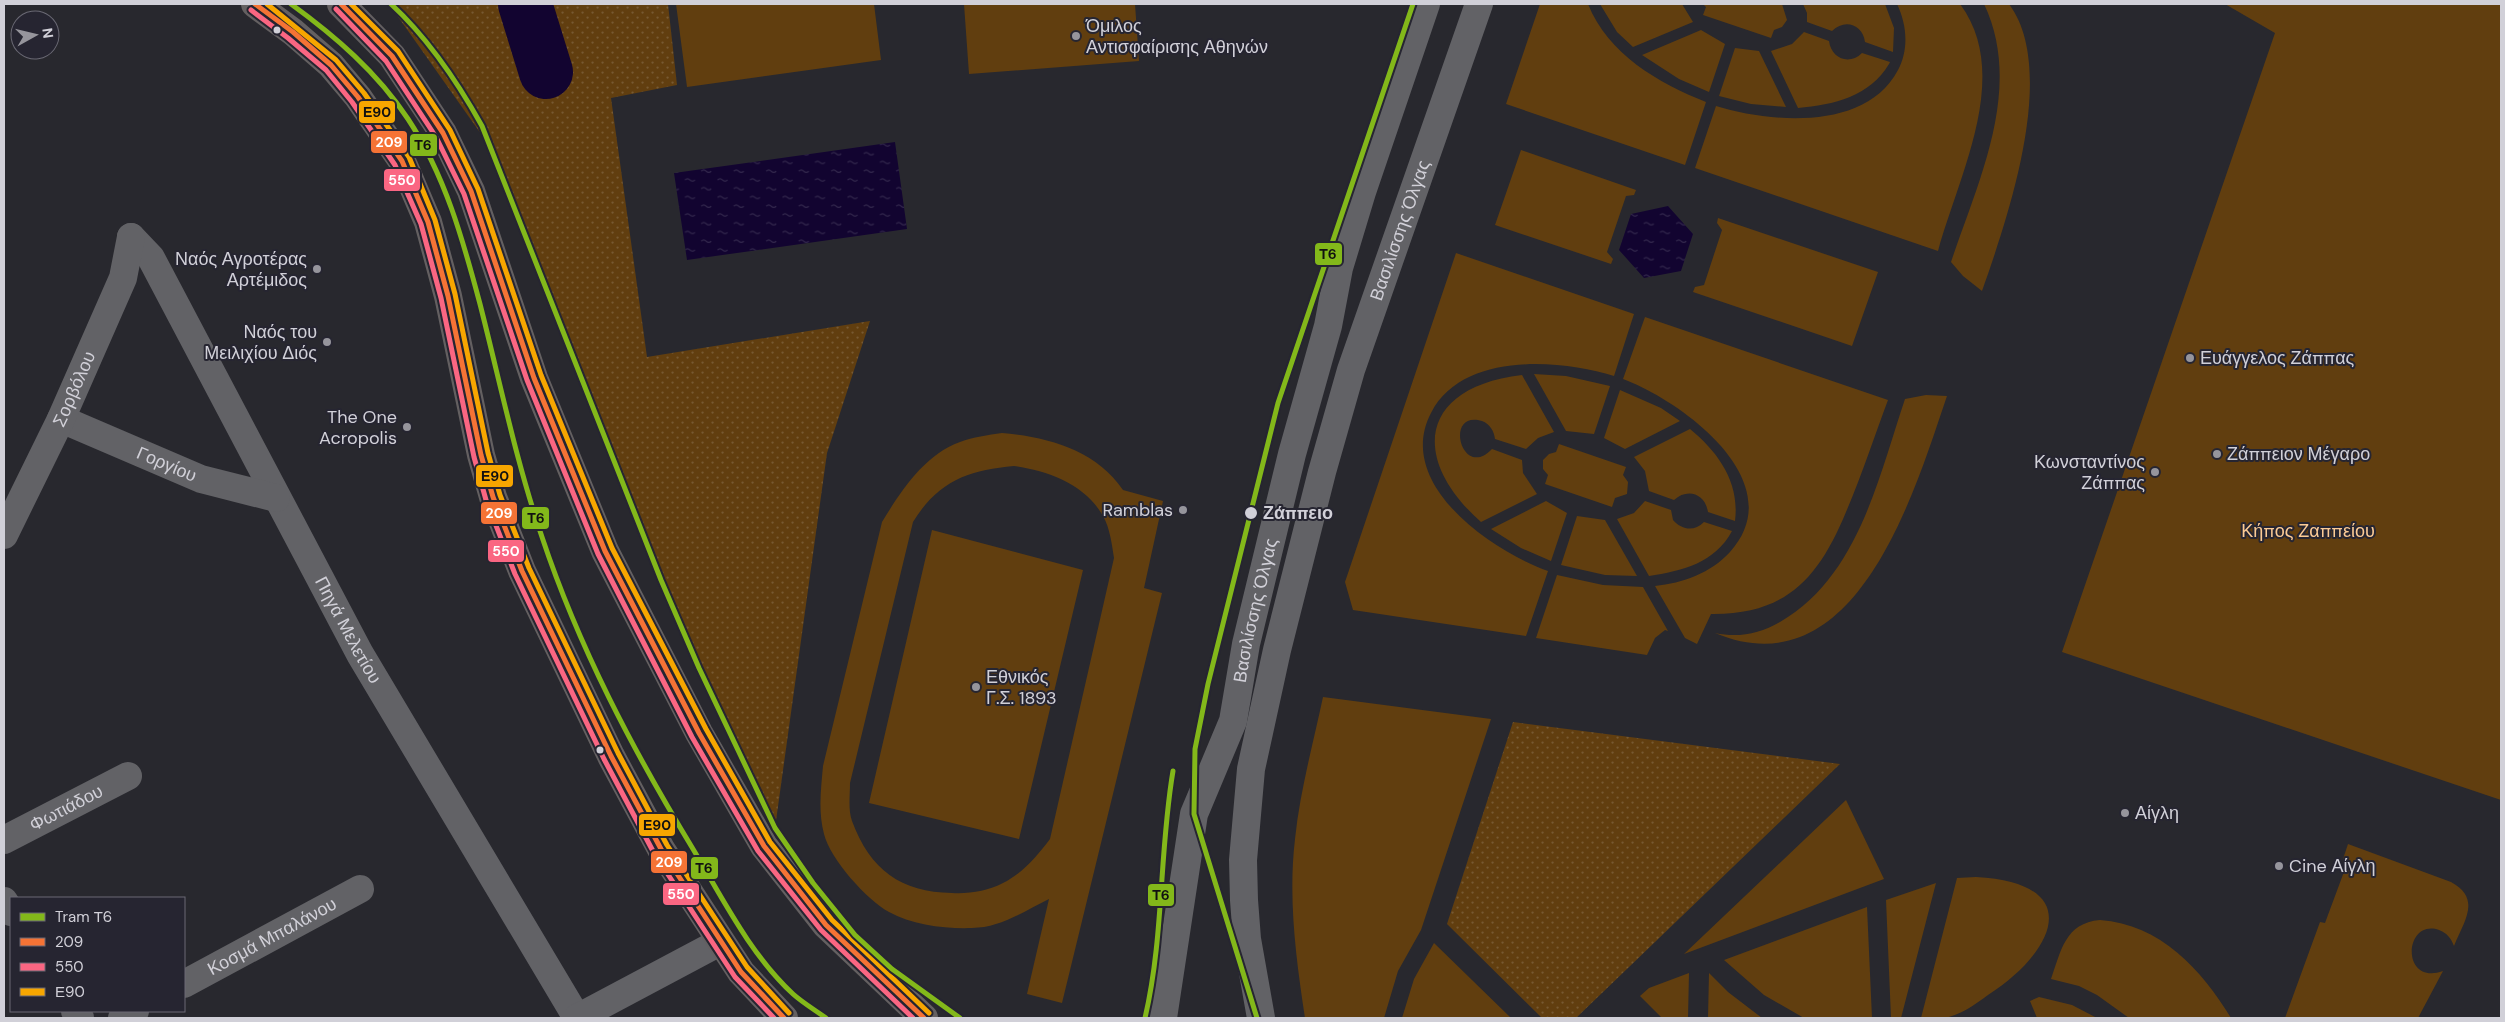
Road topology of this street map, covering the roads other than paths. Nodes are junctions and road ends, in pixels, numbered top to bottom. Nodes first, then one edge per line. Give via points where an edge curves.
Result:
1 (255, 4) edge
2 (341, 4) edge
3 (1426, 4) edge
4 (1479, 4) edge
5 (131, 238) joint
6 (61, 419) junction
7 (276, 498) junction
8 (4, 535) edge
9 (128, 776) dead end
10 (4, 840) edge
11 (360, 888) dead end
12 (720, 942) junction
13 (185, 983) edge
14 (133, 1012) edge
15 (122, 1018) edge
16 (577, 1018) edge
17 (784, 1018) edge
18 (924, 1018) edge
19 (1163, 1018) edge
20 (1261, 1018) edge

1 - 12 main road via 331,65 358,97 402,161 428,222 448,296 492,497 522,571 611,756 661,849
2 - 18 main road via 392,56 443,133 471,191 534,378 605,551 699,733 764,846 826,925
3 - 19 street, Βασιλίσσης Όλγας via 1338,268 1328,326 1294,445 1246,644 1233,721 1194,814
4 - 20 street, Βασιλίσσης Όλγας via 1351,370 1277,650 1251,769 1243,860 1247,939
5 - 6 street, Σορβόλου via 123,278
5 - 7 street, Πηγά Μελετίου via 151,258
6 - 7 street, Γοργίου via 201,479
6 - 8 street, Σορβόλου
7 - 16 street, Πηγά Μελετίου via 360,654
9 - 10 street, Φωτιάδου
11 - 13 street, Κοσμά Μπαλάνου
12 - 16 street
12 - 17 main road via 747,980
14 - 15 street

